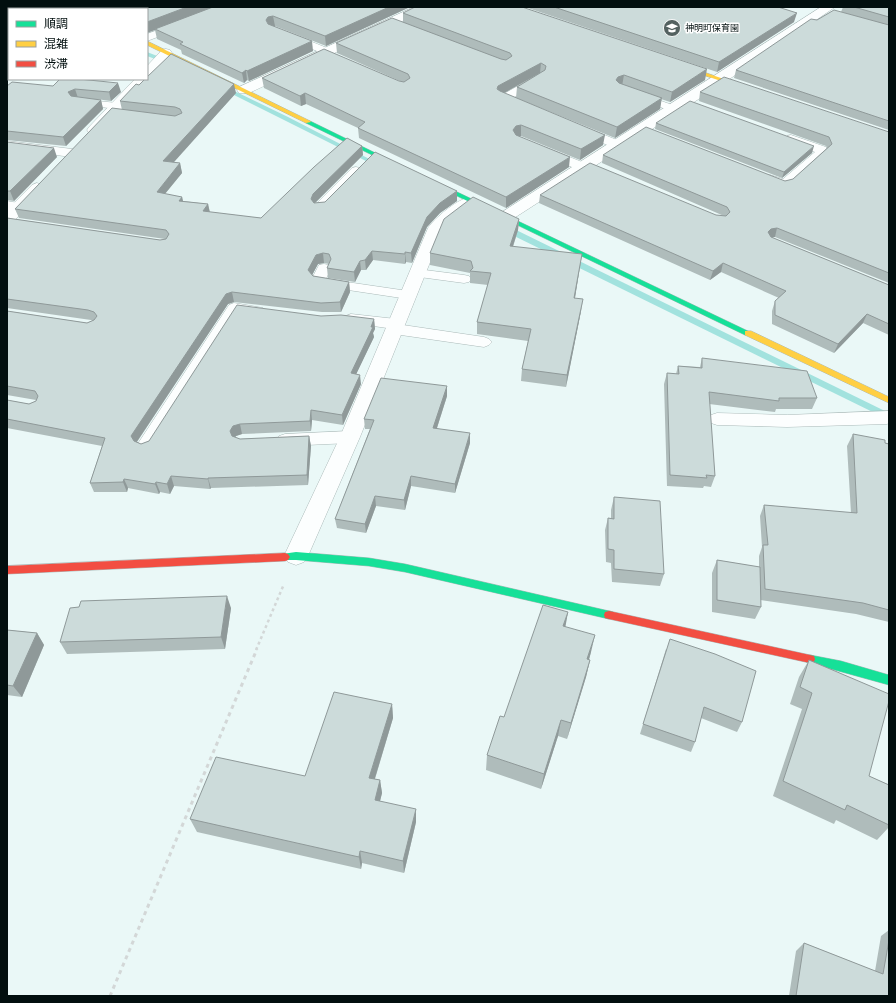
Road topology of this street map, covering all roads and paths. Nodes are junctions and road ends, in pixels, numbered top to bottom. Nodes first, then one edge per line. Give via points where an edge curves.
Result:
1 (424, 7) edge
2 (830, 11) edge
3 (188, 22) edge
4 (390, 22) junction
5 (404, 28) edge
6 (281, 33) edge
7 (148, 38) edge
8 (148, 44) edge
9 (166, 53) junction
10 (326, 53) junction
11 (339, 60) edge
12 (670, 62) edge
13 (148, 73) edge
14 (539, 77) edge
15 (720, 79) junction
16 (141, 80) edge
17 (244, 90) junction
18 (629, 92) edge
19 (758, 92) edge
20 (686, 101) junction
21 (78, 102) edge
22 (701, 107) edge
23 (674, 109) junction
24 (532, 110) edge
25 (118, 112) junction
26 (568, 124) edge
27 (642, 129) junction
28 (777, 134) edge
29 (657, 135) edge
30 (7, 145) edge
31 (618, 145) junction
32 (534, 147) edge
33 (72, 153) junction
34 (374, 153) junction
35 (61, 164) edge
36 (586, 166) junction
37 (409, 170) edge
38 (603, 170) edge
39 (760, 176) edge
40 (423, 177) edge
41 (45, 180) edge
42 (471, 200) junction
43 (13, 206) edge
44 (320, 208) edge
45 (505, 217) junction
46 (7, 219) edge
47 (7, 222) edge
48 (23, 224) edge
49 (324, 268) dead end
50 (417, 273) junction
51 (464, 279) dead end
52 (408, 295) junction
53 (270, 313) edge
54 (335, 318) edge
55 (395, 327) junction
56 (484, 342) dead end
57 (889, 400) edge
58 (889, 417) edge
59 (717, 419) dead end
60 (350, 437) junction
61 (266, 440) edge
62 (145, 446) edge
63 (296, 556) junction
64 (7, 570) edge
65 (889, 680) edge
66 (110, 996) edge

1 - 4 street
2 - 15 street
3 - 7 lane
4 - 5 lane
4 - 10 street
6 - 10 lane
8 - 9 street
9 - 13 street
9 - 17 street
10 - 11 lane
10 - 17 street
12 - 15 street
14 - 24 lane via 504,98
15 - 19 street
15 - 20 street
16 - 25 street
17 - 34 street
18 - 23 lane
20 - 22 lane
20 - 23 street
21 - 25 lane
23 - 27 street
25 - 33 street
26 - 31 lane
27 - 29 lane
27 - 31 street
28 - 39 lane via 822,152 785,184
30 - 33 street
31 - 36 street
32 - 36 lane
33 - 35 street
34 - 37 street
34 - 44 lane
36 - 38 lane
36 - 45 street
40 - 42 street
41 - 43 street
42 - 45 street
42 - 50 street via 436,228
43 - 46 street
45 - 57 street
47 - 48 lane
49 - 52 lane via 318,280 320,282
50 - 51 lane
50 - 52 street
52 - 55 street
53 - 62 lane via 234,308
54 - 55 lane
55 - 56 lane
55 - 60 street
58 - 59 lane via 787,421
60 - 61 lane
60 - 63 street
63 - 64 street
63 - 65 street via 369,562 405,568 842,666
63 - 66 path

